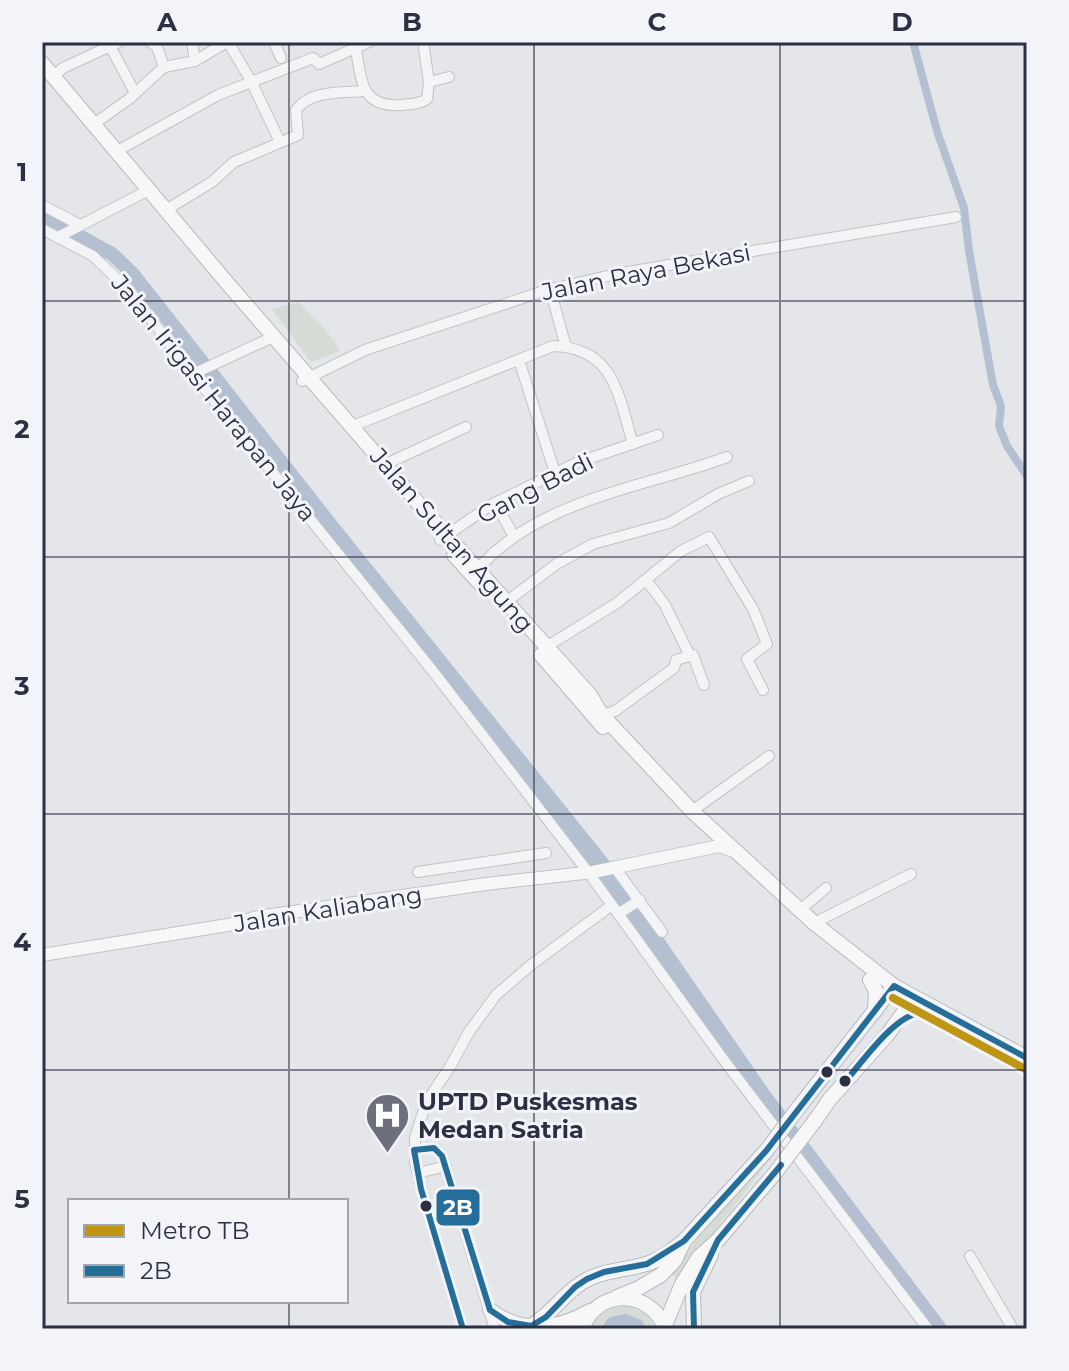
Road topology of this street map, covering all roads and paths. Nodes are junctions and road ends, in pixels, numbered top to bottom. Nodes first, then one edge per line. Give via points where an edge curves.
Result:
1 (150, 42) edge
2 (192, 42) edge
3 (227, 42) edge
4 (274, 42) edge
5 (369, 42) edge
6 (423, 42) edge
7 (115, 44) edge
8 (356, 50) junction
9 (281, 58) dead end
10 (195, 61) junction
11 (42, 63) edge
12 (164, 67) junction
13 (48, 76) edge
14 (449, 77) dead end
15 (251, 81) junction
16 (429, 82) junction
17 (364, 91) junction
18 (135, 93) junction
19 (87, 120) junction
20 (280, 142) junction
21 (117, 151) junction
22 (143, 193) junction
23 (42, 205) edge
24 (163, 212) junction
25 (956, 217) dead end
26 (42, 229) edge
27 (68, 231) junction
28 (550, 289) junction
29 (270, 338) junction
30 (566, 347) junction
31 (519, 360) junction
32 (193, 374) junction
33 (306, 378) junction
34 (353, 426) junction
35 (466, 427) dead end
36 (658, 435) dead end
37 (633, 444) junction
38 (727, 457) dead end
39 (386, 464) junction
40 (555, 473) junction
41 (749, 481) dead end
42 (502, 515) dead end
43 (514, 536) junction
44 (444, 538) junction
45 (479, 568) junction
46 (647, 581) junction
47 (506, 602) junction
48 (548, 654) junction
49 (689, 654) junction
50 (569, 682) junction
51 (704, 685) dead end
52 (763, 690) dead end
53 (602, 715) junction
54 (769, 756) dead end
55 (692, 811) junction
56 (719, 846) junction
57 (734, 851) junction
58 (546, 853) dead end
59 (456, 867) junction
60 (615, 868) junction
61 (418, 872) dead end
62 (590, 872) junction
63 (911, 874) dead end
64 (460, 888) junction
65 (826, 888) dead end
66 (636, 902) junction
67 (617, 910) junction
68 (800, 910) junction
69 (814, 923) junction
70 (662, 932) dead end
71 (42, 955) edge
72 (870, 980) junction
73 (891, 989) junction
74 (911, 1002) junction
75 (875, 1011) junction
76 (925, 1013) junction
77 (895, 1025) junction
78 (1027, 1058) edge
79 (1027, 1069) edge
80 (414, 1150) junction
81 (446, 1166) junction
82 (418, 1173) junction
83 (718, 1240) junction
84 (684, 1241) junction
85 (970, 1256) dead end
86 (617, 1297) junction
87 (595, 1308) junction
88 (490, 1310) junction
89 (531, 1326) junction
90 (666, 1327) edge
91 (463, 1329) edge
92 (495, 1329) edge
93 (582, 1329) edge
94 (694, 1329) edge
95 (928, 1329) edge
96 (1013, 1329) edge

1 - 12 street
2 - 10 street
3 - 10 street
3 - 15 street
4 - 9 street
5 - 8 street
6 - 16 street
7 - 13 street
7 - 18 street
8 - 15 street via 319,64 313,58
8 - 17 street
10 - 12 street
11 - 13 highway, Jalan Sultan Agung
12 - 18 street
13 - 19 highway, Jalan Sultan Agung
14 - 16 street
15 - 20 street
15 - 21 street
16 - 17 street via 423,103 386,105
17 - 20 street via 304,101 296,110 299,134
18 - 19 street
19 - 21 highway, Jalan Sultan Agung
19 - 22 highway, Jalan Sultan Agung
20 - 24 street via 234,162
21 - 24 highway, Jalan Sultan Agung
22 - 24 highway, Jalan Sultan Agung
22 - 27 street
23 - 27 street
24 - 29 highway, Jalan Sultan Agung
25 - 28 street, Jalan Raya Bekasi
26 - 27 street, Jalan Irigasi Harapan Jaya
27 - 32 street, Jalan Irigasi Harapan Jaya via 116,275
28 - 30 street
28 - 33 street, Jalan Raya Bekasi via 365,350
29 - 32 street
29 - 33 highway, Jalan Sultan Agung
30 - 31 street via 553,346
30 - 37 street via 597,358 605,367
31 - 34 street
31 - 40 street
32 - 62 street, Jalan Irigasi Harapan Jaya
33 - 34 highway, Jalan Sultan Agung
33 - 44 highway, Jalan Sultan Agung
34 - 39 highway, Jalan Sultan Agung
35 - 39 street
36 - 37 street, Gang Badi
37 - 40 street, Gang Badi
38 - 43 street via 574,506
39 - 44 highway, Jalan Sultan Agung
40 - 44 street, Gang Badi via 491,505
41 - 47 street via 669,523 593,544
42 - 43 street
43 - 45 street
44 - 45 highway, Jalan Sultan Agung
44 - 48 highway, Jalan Sultan Agung
45 - 47 highway, Jalan Sultan Agung
46 - 48 street
46 - 49 street
46 - 52 street via 681,551 711,538 767,644 747,659
47 - 48 highway, Jalan Sultan Agung
48 - 50 highway, Jalan Sultan Agung
49 - 51 street
49 - 53 street via 615,711
50 - 53 highway, Jalan Sultan Agung via 590,695
50 - 56 highway, Jalan Sultan Agung via 640,768
53 - 55 highway, Jalan Sultan Agung
54 - 55 street
55 - 57 highway, Jalan Sultan Agung
56 - 57 main road
56 - 60 main road, Jalan Kaliabang
56 - 72 highway, Jalan Sultan Agung
57 - 68 highway, Jalan Sultan Agung
58 - 59 street
59 - 61 street
59 - 64 street
60 - 62 main road, Jalan Kaliabang
60 - 66 street
62 - 64 main road, Jalan Kaliabang
62 - 67 street, Jalan Irigasi Harapan Jaya
63 - 69 street
64 - 71 main road, Jalan Kaliabang
65 - 68 street
66 - 67 street
66 - 70 street
67 - 80 street via 542,957 496,995 426,1103
67 - 95 street, Jalan Irigasi Harapan Jaya
68 - 69 highway, Jalan Sultan Agung
69 - 73 highway, Jalan Sultan Agung
72 - 73 highway, Jalan Sultan Agung
72 - 75 highway via 876,991
73 - 74 highway, Jalan Sultan Agung
73 - 75 highway
74 - 76 highway, Jalan Sultan Agung
74 - 77 highway
74 - 78 highway, Jalan Sultan Agung
75 - 84 highway, bridge via 766,1151
76 - 77 highway
76 - 79 highway, Jalan Sultan Agung
77 - 83 highway, bridge
80 - 81 street via 437,1149
80 - 82 street
81 - 82 street
81 - 88 street
82 - 91 street
83 - 90 highway via 682,1284
83 - 94 highway via 693,1292
84 - 86 highway via 661,1275
84 - 89 highway via 647,1264 587,1279
85 - 96 street
86 - 87 highway
86 - 90 highway via 645,1302
87 - 89 highway via 571,1322
87 - 93 highway
88 - 89 highway via 508,1322
88 - 92 street

